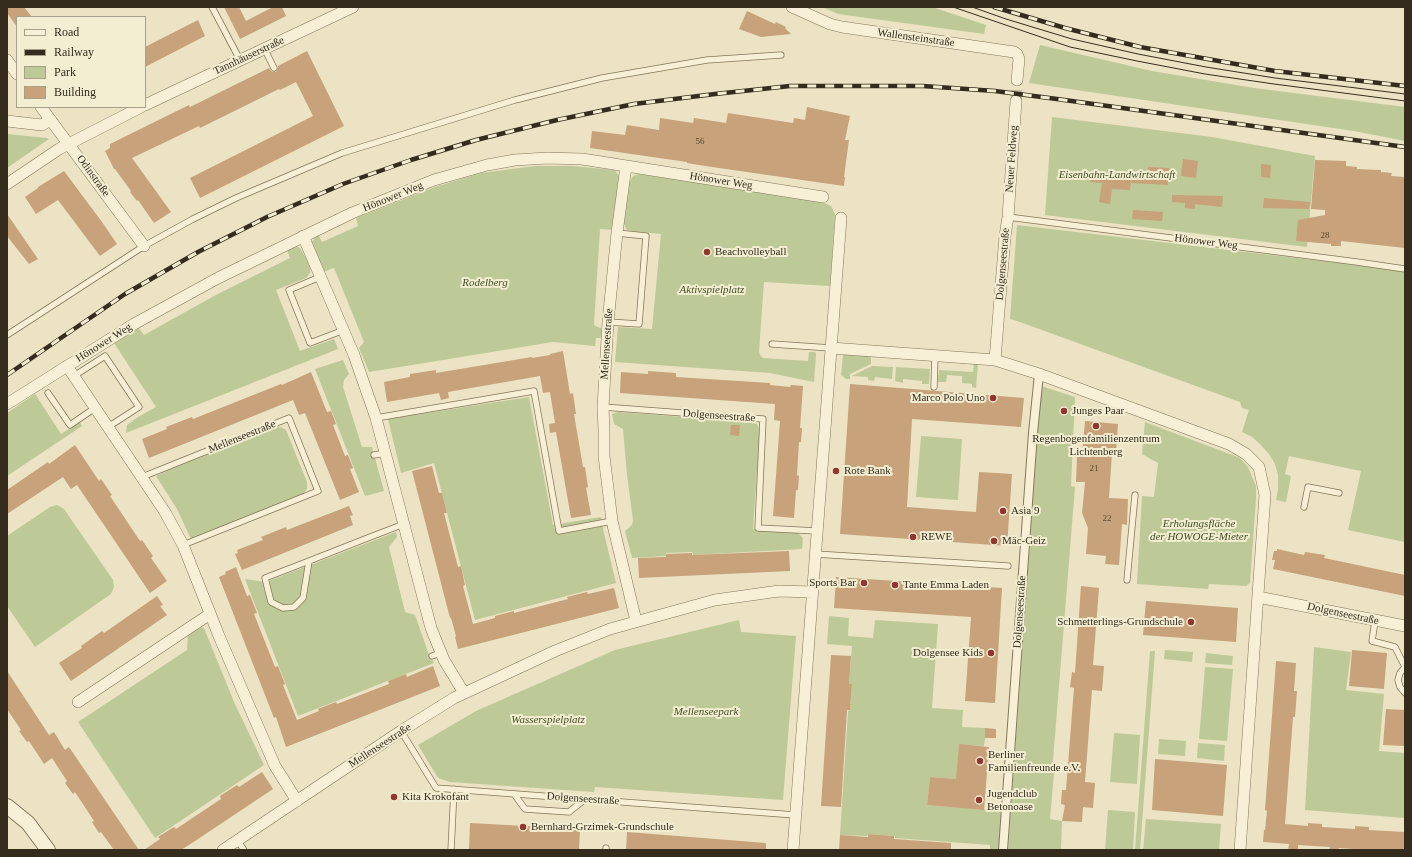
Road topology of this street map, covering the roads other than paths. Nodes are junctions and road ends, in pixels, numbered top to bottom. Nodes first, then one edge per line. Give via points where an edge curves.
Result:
1 (212, 7) edge
2 (353, 7) edge
3 (792, 7) edge
4 (264, 48) junction
5 (781, 54) dead end
6 (7, 60) edge
7 (240, 60) junction
8 (274, 68) dead end
9 (16, 73) edge
10 (1017, 80) tunnel mouth
11 (1016, 101) tunnel mouth
12 (146, 105) edge
13 (42, 108) edge
14 (139, 108) edge
15 (50, 120) junction
16 (7, 121) edge
17 (68, 144) junction
18 (626, 166) junction
19 (7, 184) edge
20 (823, 197) dead end
21 (1008, 217) junction
22 (841, 218) dead end
23 (617, 233) junction
24 (303, 236) junction
25 (144, 246) junction
26 (1405, 269) edge
27 (320, 277) junction
28 (608, 322) junction
29 (344, 330) junction
30 (7, 335) edge
31 (772, 344) dead end
32 (831, 348) junction
33 (935, 356) junction
34 (995, 360) junction
35 (66, 366) junction
36 (1039, 374) junction
37 (74, 376) junction
38 (934, 387) dead end
39 (48, 393) dead end
40 (7, 404) edge
41 (603, 407) junction
42 (95, 408) junction
43 (376, 418) junction
44 (110, 429) junction
45 (142, 477) junction
46 (1339, 493) dead end
47 (1135, 495) dead end
48 (1304, 507) dead end
49 (612, 521) junction
50 (404, 524) junction
51 (817, 531) junction
52 (183, 545) junction
53 (815, 554) junction
54 (309, 561) junction
55 (1008, 566) dead end
56 (1127, 580) dead end
57 (813, 592) junction
58 (1258, 597) junction
59 (210, 614) junction
60 (636, 621) junction
61 (1375, 621) junction
62 (1405, 626) edge
63 (1405, 667) edge
64 (464, 693) junction
65 (1405, 693) edge
66 (78, 702) dead end
67 (401, 731) junction
68 (454, 789) junction
69 (514, 794) junction
70 (585, 799) junction
71 (297, 801) junction
72 (7, 806) edge
73 (795, 815) junction
74 (237, 840) junction
75 (48, 850) edge
76 (223, 850) edge
77 (244, 850) edge
78 (451, 850) edge
79 (793, 850) edge
80 (1003, 850) edge
81 (1240, 850) edge

1 - 7 lane
2 - 4 street, Tannhäuserstraße
3 - 10 street, Wallensteinstraße via 842,27 1014,52 1019,59
4 - 7 street, Tannhäuserstraße
4 - 8 lane
5 - 25 lane via 707,60 602,78 445,120 342,153 236,198
6 - 9 street
7 - 12 street, Tannhäuserstraße
11 - 21 street, Neuer Feldweg
13 - 15 street, Odinstraße
14 - 17 street
15 - 16 street via 42,125
15 - 17 street, Odinstraße
17 - 19 street
17 - 25 street, Odinstraße
18 - 20 street, Hönower Weg
18 - 23 street, Mellenseestraße
18 - 24 street, Hönower Weg via 582,158 515,160 487,164 393,196
21 - 26 lane, Hönower Weg
21 - 34 street, Dolgenseestraße
22 - 32 street
23 - 28 street, Mellenseestraße
23 - 28 lane via 646,236 639,324
24 - 27 street
24 - 35 street, Hönower Weg via 218,278 134,324
25 - 30 lane
27 - 29 street
27 - 29 lane via 289,290 310,343
28 - 41 street, Mellenseestraße
29 - 43 street
31 - 32 lane
32 - 33 street
32 - 51 street
33 - 34 street
33 - 38 lane
34 - 36 street
35 - 37 street
35 - 40 street, Hönower Weg
36 - 58 street via 1230,444 1260,467 1265,495
36 - 80 street, Dolgenseestraße
37 - 42 street
37 - 44 lane via 105,356 139,407
39 - 42 lane via 70,425
41 - 49 street, Mellenseestraße via 604,456
41 - 51 lane, Dolgenseestraße via 763,419 758,528
42 - 44 street
43 - 49 lane via 534,392 559,531
43 - 50 street via 380,454
44 - 45 street
45 - 52 street
45 - 52 lane, Mellenseestraße via 289,418 318,491
46 - 48 lane via 1308,487
47 - 56 lane
49 - 60 street, Mellenseestraße
50 - 54 lane
50 - 64 street via 437,654 444,660
51 - 53 street
52 - 59 street
53 - 55 lane, Dolgenseestraße
53 - 57 street
54 - 54 lane via 302,598 294,607 283,608 271,602 265,578
57 - 60 street, Mellenseestraße via 779,591 715,600
57 - 73 street
58 - 61 street, Dolgenseestraße
58 - 81 street
59 - 66 street
59 - 71 street via 275,766
60 - 64 street, Mellenseestraße via 555,651
61 - 62 street, Dolgenseestraße
61 - 63 lane via 1372,640 1396,647
63 - 65 lane via 1398,680
64 - 67 street, Mellenseestraße
67 - 68 lane, Dolgenseestraße via 436,788
67 - 71 street, Mellenseestraße
68 - 69 lane, Dolgenseestraße
68 - 78 lane
69 - 70 lane, Dolgenseestraße
69 - 70 lane via 525,809 569,812
70 - 73 lane, Dolgenseestraße
71 - 74 street, Mellenseestraße
72 - 75 street via 28,823
73 - 79 street
74 - 76 street, Mellenseestraße
74 - 77 lane

